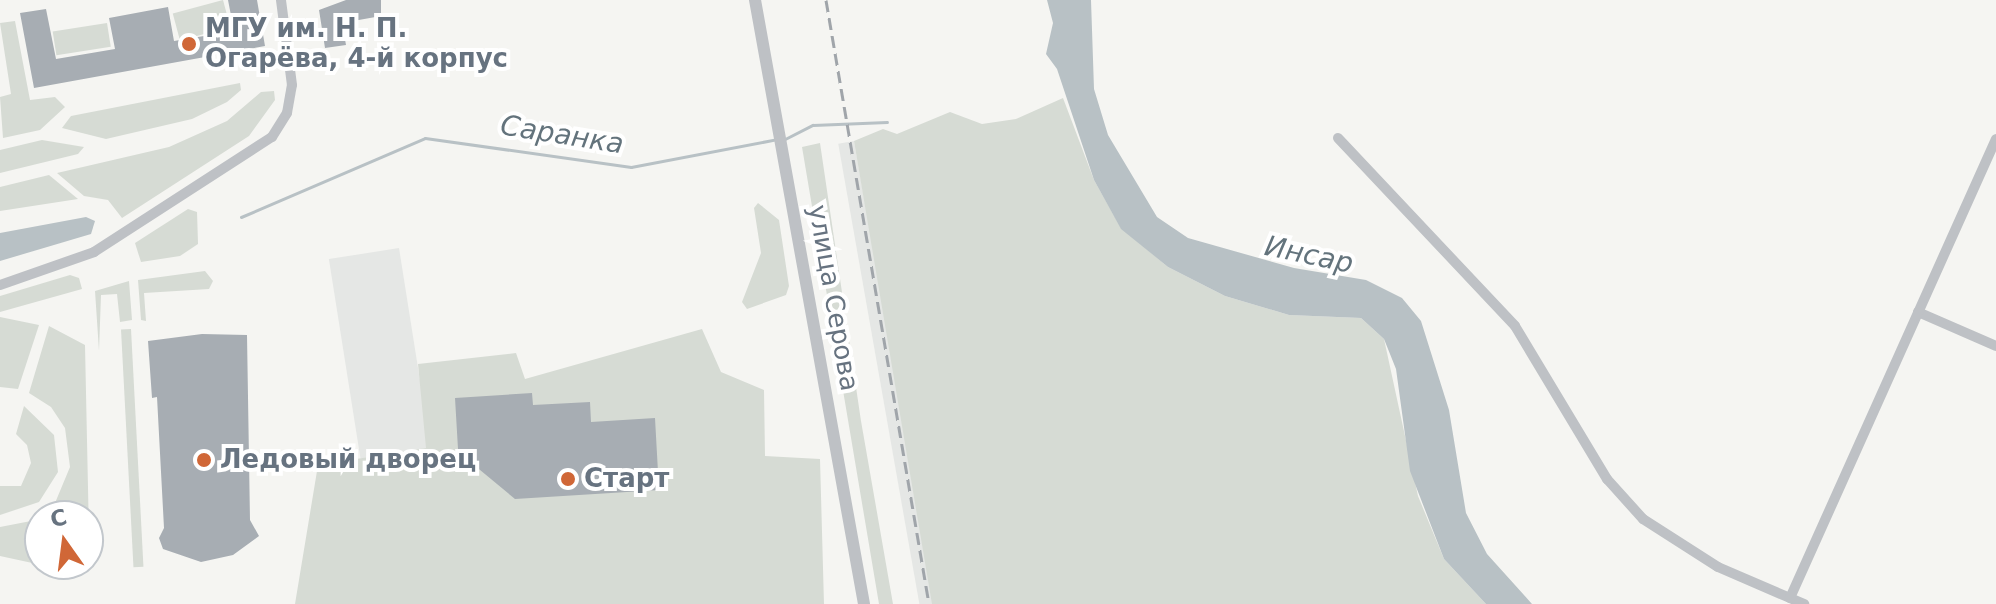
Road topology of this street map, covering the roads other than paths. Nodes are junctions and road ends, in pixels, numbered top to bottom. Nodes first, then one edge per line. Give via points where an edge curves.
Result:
1 (281, 0) edge
2 (755, 0) edge
3 (1338, 138) dead end
4 (1996, 139) edge
5 (0, 285) edge
6 (1918, 312) junction
7 (1996, 346) edge
8 (1790, 598) junction
9 (864, 604) edge
10 (1804, 604) edge

1 - 5 street via 292,85 287,113 272,137 94,252
2 - 9 street, улица Серова
3 - 8 street via 1515,326 1607,479 1643,519 1718,567
4 - 6 street
6 - 7 street
6 - 8 street
8 - 10 street

